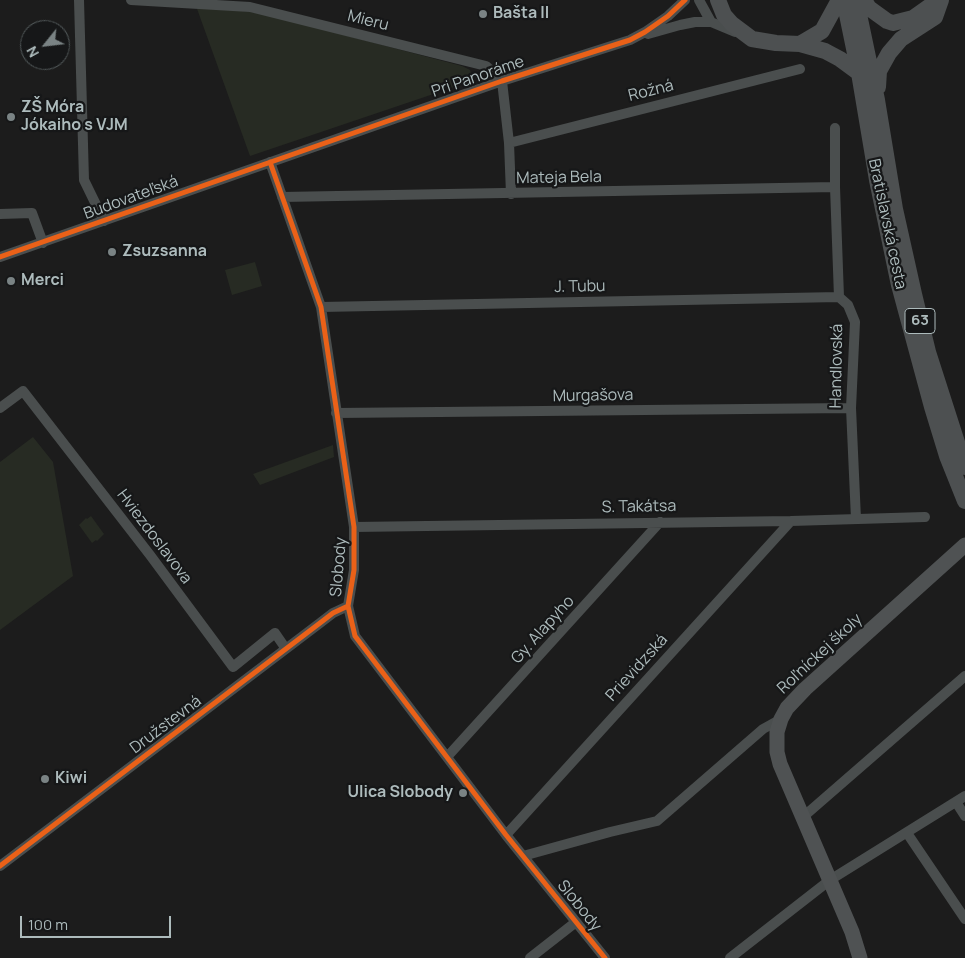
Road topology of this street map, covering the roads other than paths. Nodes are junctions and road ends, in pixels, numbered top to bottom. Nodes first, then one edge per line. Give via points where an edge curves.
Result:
1 (79, 0) edge
2 (131, 0) edge
3 (685, 0) edge
4 (699, 0) edge
5 (839, 0) edge
6 (844, 0) edge
7 (856, 0) edge
8 (864, 0) edge
9 (939, 0) edge
10 (716, 2) edge
11 (711, 22) junction
12 (752, 39) junction
13 (630, 40) junction
14 (800, 44) junction
15 (800, 69) dead end
16 (859, 73) junction
17 (502, 81) junction
18 (876, 100) junction
19 (835, 128) dead end
20 (509, 143) junction
21 (270, 162) junction
22 (835, 187) junction
23 (511, 194) junction
24 (282, 197) junction
25 (0, 214) edge
26 (104, 221) junction
27 (42, 243) junction
28 (0, 257) edge
29 (839, 297) junction
30 (320, 307) junction
31 (0, 408) edge
32 (851, 408) junction
33 (336, 413) junction
34 (965, 467) edge
35 (965, 501) edge
36 (926, 516) dead end
37 (856, 519) junction
38 (791, 521) junction
39 (660, 522) junction
40 (354, 527) junction
41 (965, 545) edge
42 (348, 606) junction
43 (286, 649) junction
44 (965, 676) edge
45 (781, 719) junction
46 (447, 757) junction
47 (965, 796) edge
48 (956, 802) junction
49 (965, 816) edge
50 (803, 817) junction
51 (907, 833) junction
52 (506, 835) junction
53 (523, 856) junction
54 (0, 866) edge
55 (830, 880) junction
56 (965, 919) edge
57 (576, 922) junction
58 (530, 958) edge
59 (605, 958) edge
60 (730, 958) edge
61 (860, 958) edge

1 - 26 street via 84,180
2 - 17 street, Mieru via 250,7 486,66
3 - 13 street, Pri Panoráme via 668,16
4 - 11 street
5 - 14 main road via 822,31
6 - 16 main road, Bratislavská cesta / 63
7 - 18 main road, Bratislavská cesta / 63
8 - 9 main road via 869,8 893,23 913,18
9 - 18 main road via 934,18 901,39 889,53 879,71
10 - 12 main road via 732,24
11 - 12 street
11 - 13 street via 680,25
12 - 14 main road
13 - 17 street, Pri Panoráme
14 - 16 main road via 825,51
15 - 20 street, Rožná
16 - 35 main road, Bratislavská cesta / 63 via 876,180 899,285 939,432
17 - 20 street
17 - 21 street, Pri Panoráme
18 - 34 main road, Bratislavská cesta / 63 via 895,209 928,352
19 - 22 street
20 - 23 street
21 - 24 street, Slobody
21 - 26 street, Budovateľská
22 - 23 street, Mateja Bela
22 - 29 street
23 - 24 street, Mateja Bela
24 - 30 street, Slobody
25 - 27 street via 32,213
26 - 27 street, Budovateľská
27 - 28 street, Budovateľská
29 - 30 street, J. Tubu
29 - 32 street, Handlovská via 848,305 855,322
30 - 33 street, Slobody
31 - 43 street, Hviezdoslavova via 23,391 233,667 275,633
32 - 33 street, Murgašova
32 - 37 street, Handlovská
33 - 40 street, Slobody
36 - 37 street, S. Takátsa
37 - 38 street, S. Takátsa
38 - 39 street, S. Takátsa
38 - 52 street, Prievidzská
39 - 40 street, S. Takátsa
39 - 46 street, Gy. Alapyho
40 - 42 street, Slobody via 354,570
41 - 45 main road, Roľníckej školy via 805,689
42 - 43 street, Družstevná via 333,613
42 - 46 street, Slobody via 354,636
43 - 54 street, Družstevná
44 - 50 street
45 - 50 main road, Roľníckej školy via 777,752
45 - 53 street via 763,729 657,821
46 - 52 street, Slobody
47 - 48 street
48 - 49 street
48 - 51 street
50 - 55 main road, Roľníckej školy
51 - 55 street
51 - 56 street
52 - 53 street, Slobody
53 - 57 street, Slobody
55 - 60 street
55 - 61 main road, Roľníckej školy
57 - 58 street
57 - 59 street, Slobody

